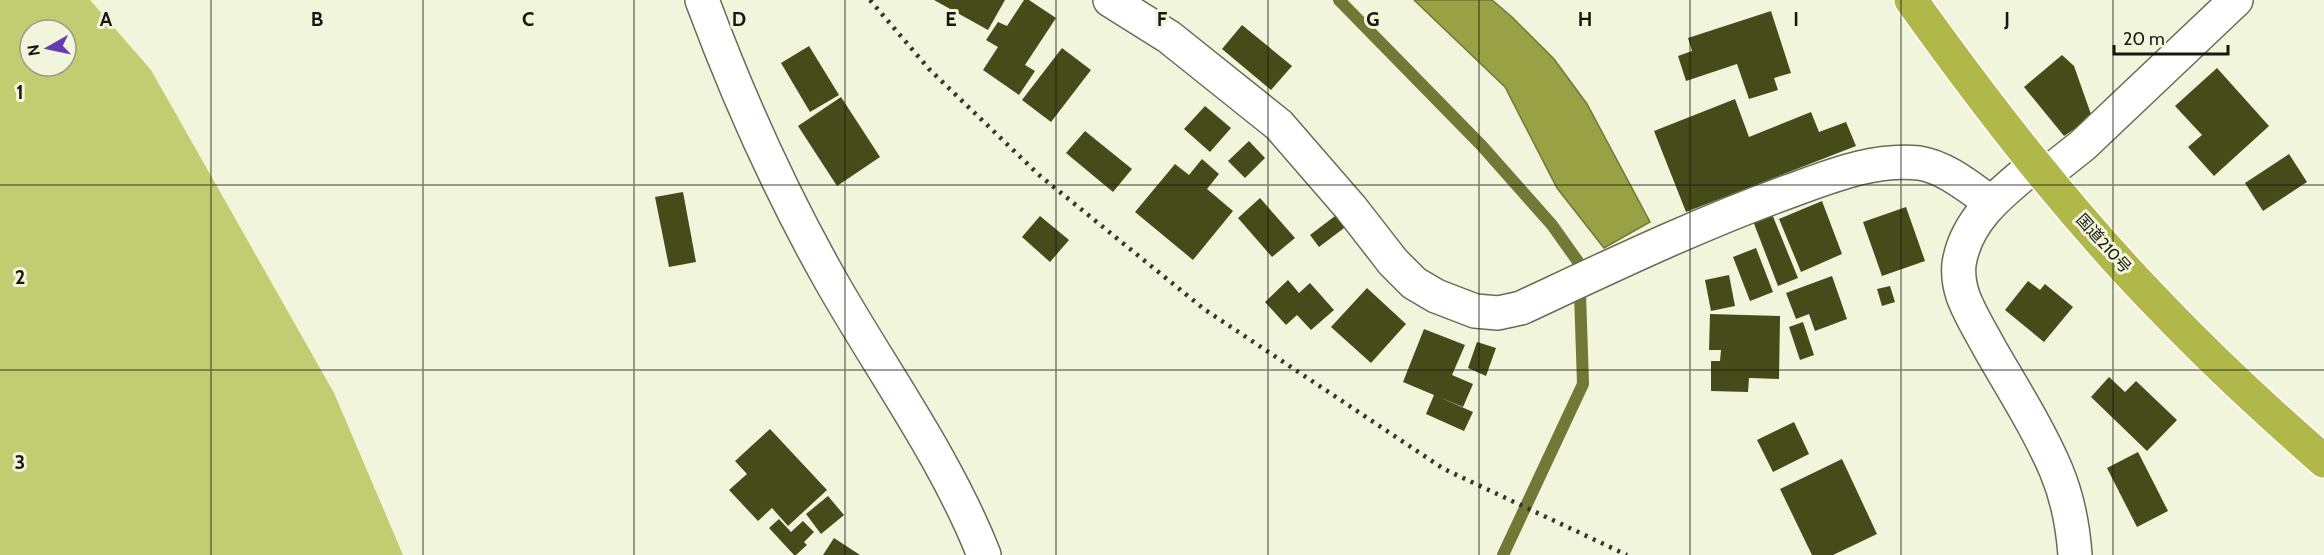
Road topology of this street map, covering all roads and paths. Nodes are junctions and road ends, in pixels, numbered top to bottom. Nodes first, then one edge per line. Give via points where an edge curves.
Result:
1 (702, 0) edge
2 (1110, 0) edge
3 (1911, 0) edge
4 (2236, 0) edge
5 (2040, 170) junction
6 (1990, 202) junction
7 (2324, 461) edge
8 (984, 555) edge
9 (2075, 555) edge

1 - 8 street via 762,148 806,236 937,460
2 - 6 street via 1169,37 1279,125 1414,284 1474,311 1498,313 1521,308 1743,208 1839,173 1877,164 1918,163 1933,167
3 - 5 highway, 国道210号
4 - 5 street via 2083,145
5 - 6 street
5 - 7 highway, 国道210号 via 2163,309 2221,368
6 - 9 street via 1977,220 1959,264 1963,296 2057,472

